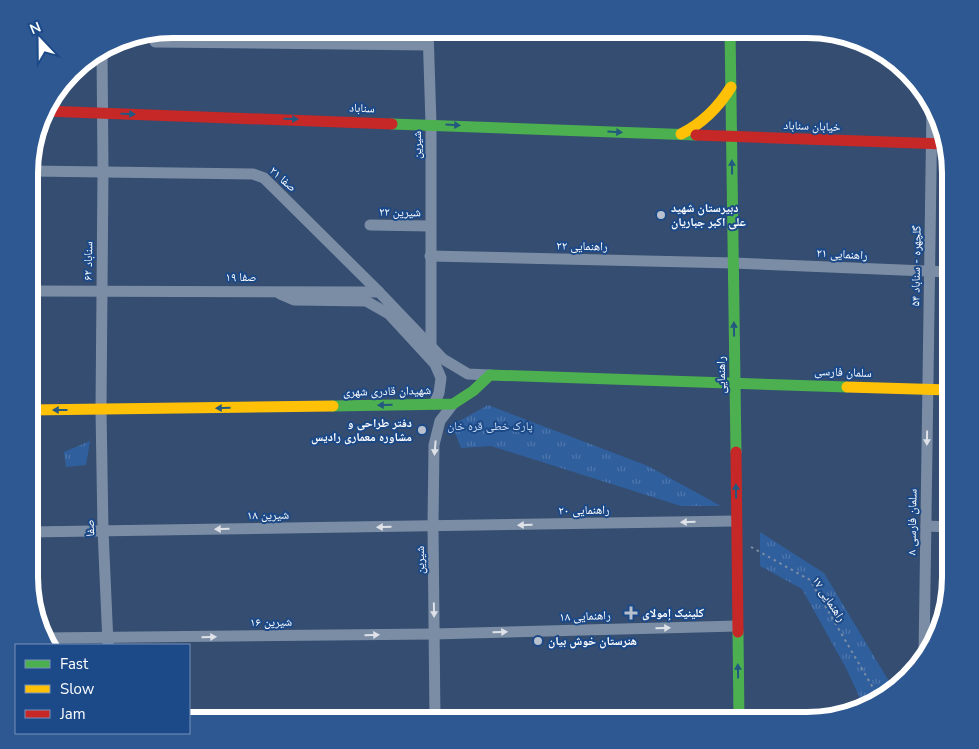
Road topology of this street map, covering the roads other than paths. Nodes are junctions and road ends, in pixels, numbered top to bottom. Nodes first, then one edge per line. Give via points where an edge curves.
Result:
1 (428, 38) edge
2 (730, 38) edge
3 (155, 42) dead end
4 (428, 45) junction
5 (102, 58) edge
6 (731, 87) junction
7 (53, 111) edge
8 (102, 113) junction
9 (932, 122) edge
10 (431, 124) junction
11 (679, 135) junction
12 (731, 137) junction
13 (931, 144) junction
14 (939, 144) edge
15 (38, 171) edge
16 (103, 171) junction
17 (370, 225) dead end
18 (430, 226) junction
19 (430, 256) junction
20 (733, 263) junction
21 (929, 272) junction
22 (942, 272) edge
23 (38, 291) edge
24 (102, 291) junction
25 (274, 291) junction
26 (379, 292) junction
27 (431, 345) junction
28 (490, 375) junction
29 (734, 383) junction
30 (928, 389) junction
31 (941, 390) edge
32 (434, 404) junction
33 (453, 404) junction
34 (38, 410) edge
35 (101, 410) junction
36 (736, 521) junction
37 (433, 526) junction
38 (926, 526) junction
39 (941, 527) edge
40 (103, 530) junction
41 (38, 532) edge
42 (738, 626) junction
43 (434, 634) junction
44 (928, 636) edge
45 (52, 639) edge
46 (108, 642) edge
47 (435, 711) edge
48 (739, 712) edge

1 - 4 street, شیرین
2 - 6 main road, راهنمایی
3 - 4 street
4 - 10 street, شیرین
5 - 8 street, سناباد ۶۲
6 - 11 main road via 710,116
6 - 12 main road, راهنمایی
7 - 8 main road, سناباد
8 -> 10 main road, سناباد
8 - 16 street, سناباد ۶۲
9 - 13 street, گلچهره - سناباد ۵۴
10 -> 11 main road, سناباد
10 - 18 street, شیرین
11 - 12 main road, خیابان سناباد
12 - 13 main road, خیابان سناباد
20 -> 12 main road, راهنمایی
13 - 14 main road, خیابان سناباد
13 - 21 street, گلچهره - سناباد ۵۴
15 - 16 street, صفا ۲۱
16 - 24 street, سناباد ۶۲
16 - 26 street, صفا ۲۱ via 253,174 264,178
17 - 18 street, شیرین ۲۲
18 - 19 street, شیرین
19 - 20 street, راهنمایی ۲۲
19 - 27 street, شیرین
20 - 21 street, راهنمایی ۲۱
29 -> 20 main road, راهنمایی
21 - 22 street, راهنمایی ۲۱
21 - 30 street, گلچهره - سناباد ۵۴
23 - 24 street, صفا ۱۹
24 - 25 street, صفا ۱۹
24 - 35 street, سناباد ۶۲
25 - 26 street, صفا ۱۹
25 - 32 street via 294,300 366,301 389,314 435,364 441,378
26 - 27 street, صفا ۲۱
27 - 28 street, صفا ۲۱ via 443,359 468,374
28 - 29 main road
28 - 33 main road via 482,385
29 - 30 main road, سلمان فارسی
36 -> 29 main road, راهنمایی
30 - 31 main road, سلمان فارسی
30 -> 38 street, سلمان فارسی ۸
32 - 33 main road, شهیدان قادری شهری
32 -> 35 main road, شهیدان قادری شهری
33 -> 37 street, شیرین via 440,420 434,445
35 -> 34 main road, شهیدان قادری شهری
35 - 40 street, صفا
36 -> 37 street, راهنمایی ۲۰
36 - 42 main road, راهنمایی
37 -> 40 street, شیرین ۱۸
37 -> 43 street, شیرین
38 - 39 street
38 - 44 street, سلمان فارسی ۸
40 - 41 street, شیرین ۱۸
40 - 46 street, صفا
43 -> 42 street, راهنمایی ۱۸
48 -> 42 main road, راهنمایی
46 -> 43 street, شیرین ۱۶
43 - 47 street, شیرین
45 - 46 street, شیرین ۱۶

